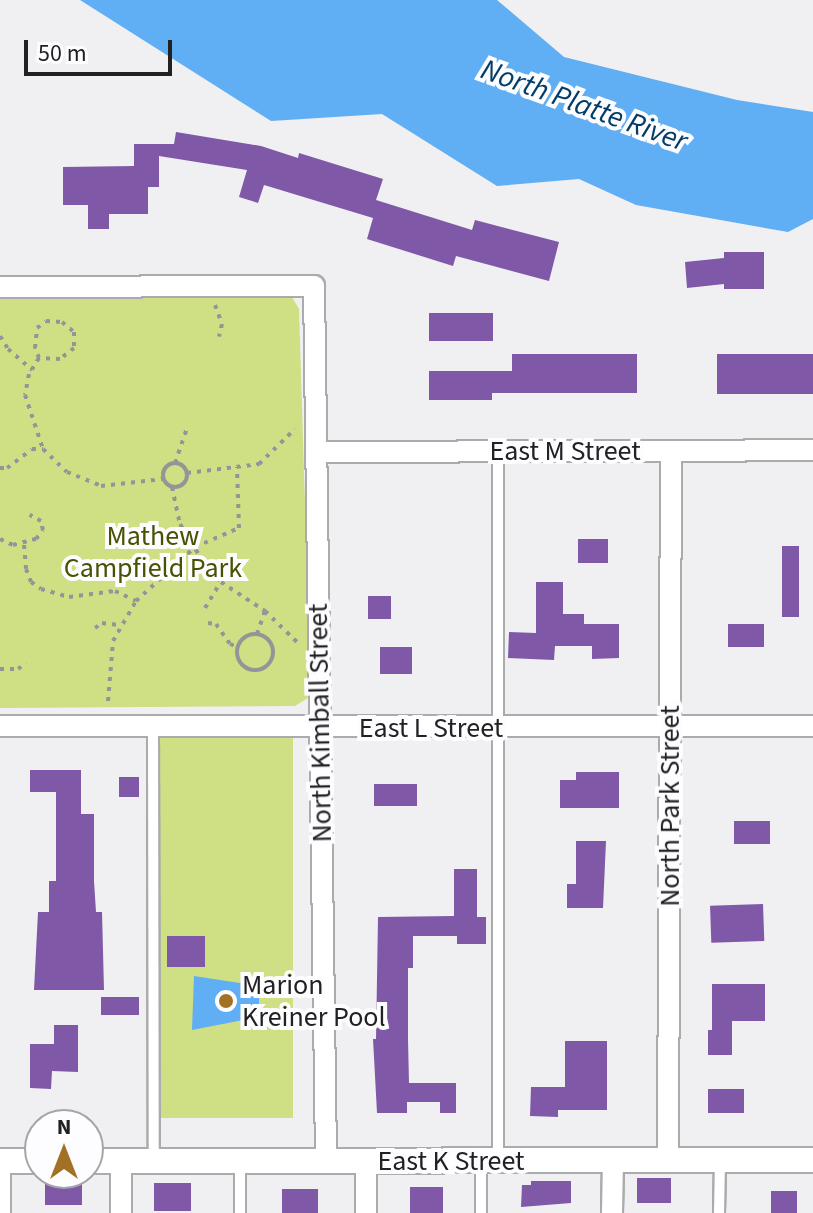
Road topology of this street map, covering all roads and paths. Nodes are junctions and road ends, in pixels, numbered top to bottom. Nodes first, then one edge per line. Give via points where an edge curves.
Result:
1 (0, 287) edge
2 (215, 305) dead end
3 (0, 336) edge
4 (219, 337) dead end
5 (39, 358) junction
6 (32, 370) junction
7 (188, 426) dead end
8 (295, 429) dead end
9 (43, 449) junction
10 (813, 450) edge
11 (498, 451) junction
12 (671, 451) junction
13 (316, 452) junction
14 (175, 463) junction
15 (237, 467) junction
16 (0, 468) edge
17 (187, 473) junction
18 (163, 479) junction
19 (172, 487) junction
20 (30, 515) dead end
21 (0, 539) edge
22 (24, 545) junction
23 (195, 547) junction
24 (152, 564) dead end
25 (157, 580) junction
26 (221, 582) junction
27 (136, 601) junction
28 (205, 608) dead end
29 (265, 611) junction
30 (208, 623) dead end
31 (120, 625) junction
32 (95, 628) dead end
33 (257, 634) junction
34 (301, 646) dead end
35 (238, 647) junction
36 (26, 663) dead end
37 (0, 669) edge
38 (108, 701) dead end
39 (0, 726) edge
40 (813, 726) edge
41 (153, 727) junction
42 (320, 728) junction
43 (498, 728) junction
44 (670, 728) junction
45 (613, 1160) junction
46 (668, 1160) junction
47 (720, 1160) junction
48 (813, 1160) edge
49 (3, 1161) edge
50 (24, 1161) edge
51 (104, 1161) edge
52 (121, 1161) junction
53 (154, 1161) junction
54 (240, 1161) junction
55 (326, 1161) junction
56 (366, 1161) junction
57 (490, 1161) junction
58 (5, 1213) edge
59 (121, 1213) edge
60 (240, 1213) edge
61 (366, 1213) edge
62 (481, 1213) edge
63 (612, 1213) edge
64 (719, 1213) edge

1 - 13 street, North Kimball Street via 314,286
2 - 4 path via 222,324
3 - 6 path
5 - 5 path via 60,359 74,348 74,332 62,322 46,321 37,328
5 - 6 path
6 - 9 path via 25,395
7 - 14 path
8 - 15 path via 259,464
9 - 16 path via 32,449
9 - 18 path via 67,472 101,486
10 - 12 street, East M Street
11 - 12 street, East M Street
11 - 13 street, East M Street
11 - 43 lane
12 - 44 street, North Park Street
13 - 42 street, North Kimball Street
14 - 17 path
14 - 18 path via 165,467
15 - 17 path
15 - 23 path via 239,528
17 - 19 path via 183,484
18 - 19 path
19 - 23 path via 180,524
20 - 22 path via 41,521 43,530
21 - 22 path
22 - 27 path via 31,582 41,589 69,597 115,591
23 - 25 path
23 - 26 path
24 - 25 path
25 - 27 path
26 - 28 path
26 - 29 path
27 - 31 path
29 - 33 path
29 - 34 path
30 - 35 path via 216,624
31 - 32 path via 102,623
31 - 38 path via 109,662
33 - 35 path via 239,641
33 - 35 path via 273,649 270,664 256,670 242,665
36 - 37 path via 18,669
39 - 41 street, East L Street
40 - 44 street, East L Street
41 - 42 street, East L Street
41 - 53 lane
42 - 43 street, East L Street
42 - 55 street, North Kimball Street
43 - 44 street, East L Street
43 - 57 lane
44 - 46 street, North Park Street
45 - 46 street, East K Street
45 - 57 street, East K Street
45 - 63 street
46 - 47 street, East K Street
47 - 48 street, East K Street
47 - 64 lane
49 - 50 street
49 - 58 lane
51 - 52 street, East K Street
52 - 53 street, East K Street
52 - 59 street
53 - 54 street, East K Street
54 - 55 street, East K Street
54 - 60 lane
55 - 56 street, East K Street
56 - 57 street, East K Street
56 - 61 street
57 - 62 lane

